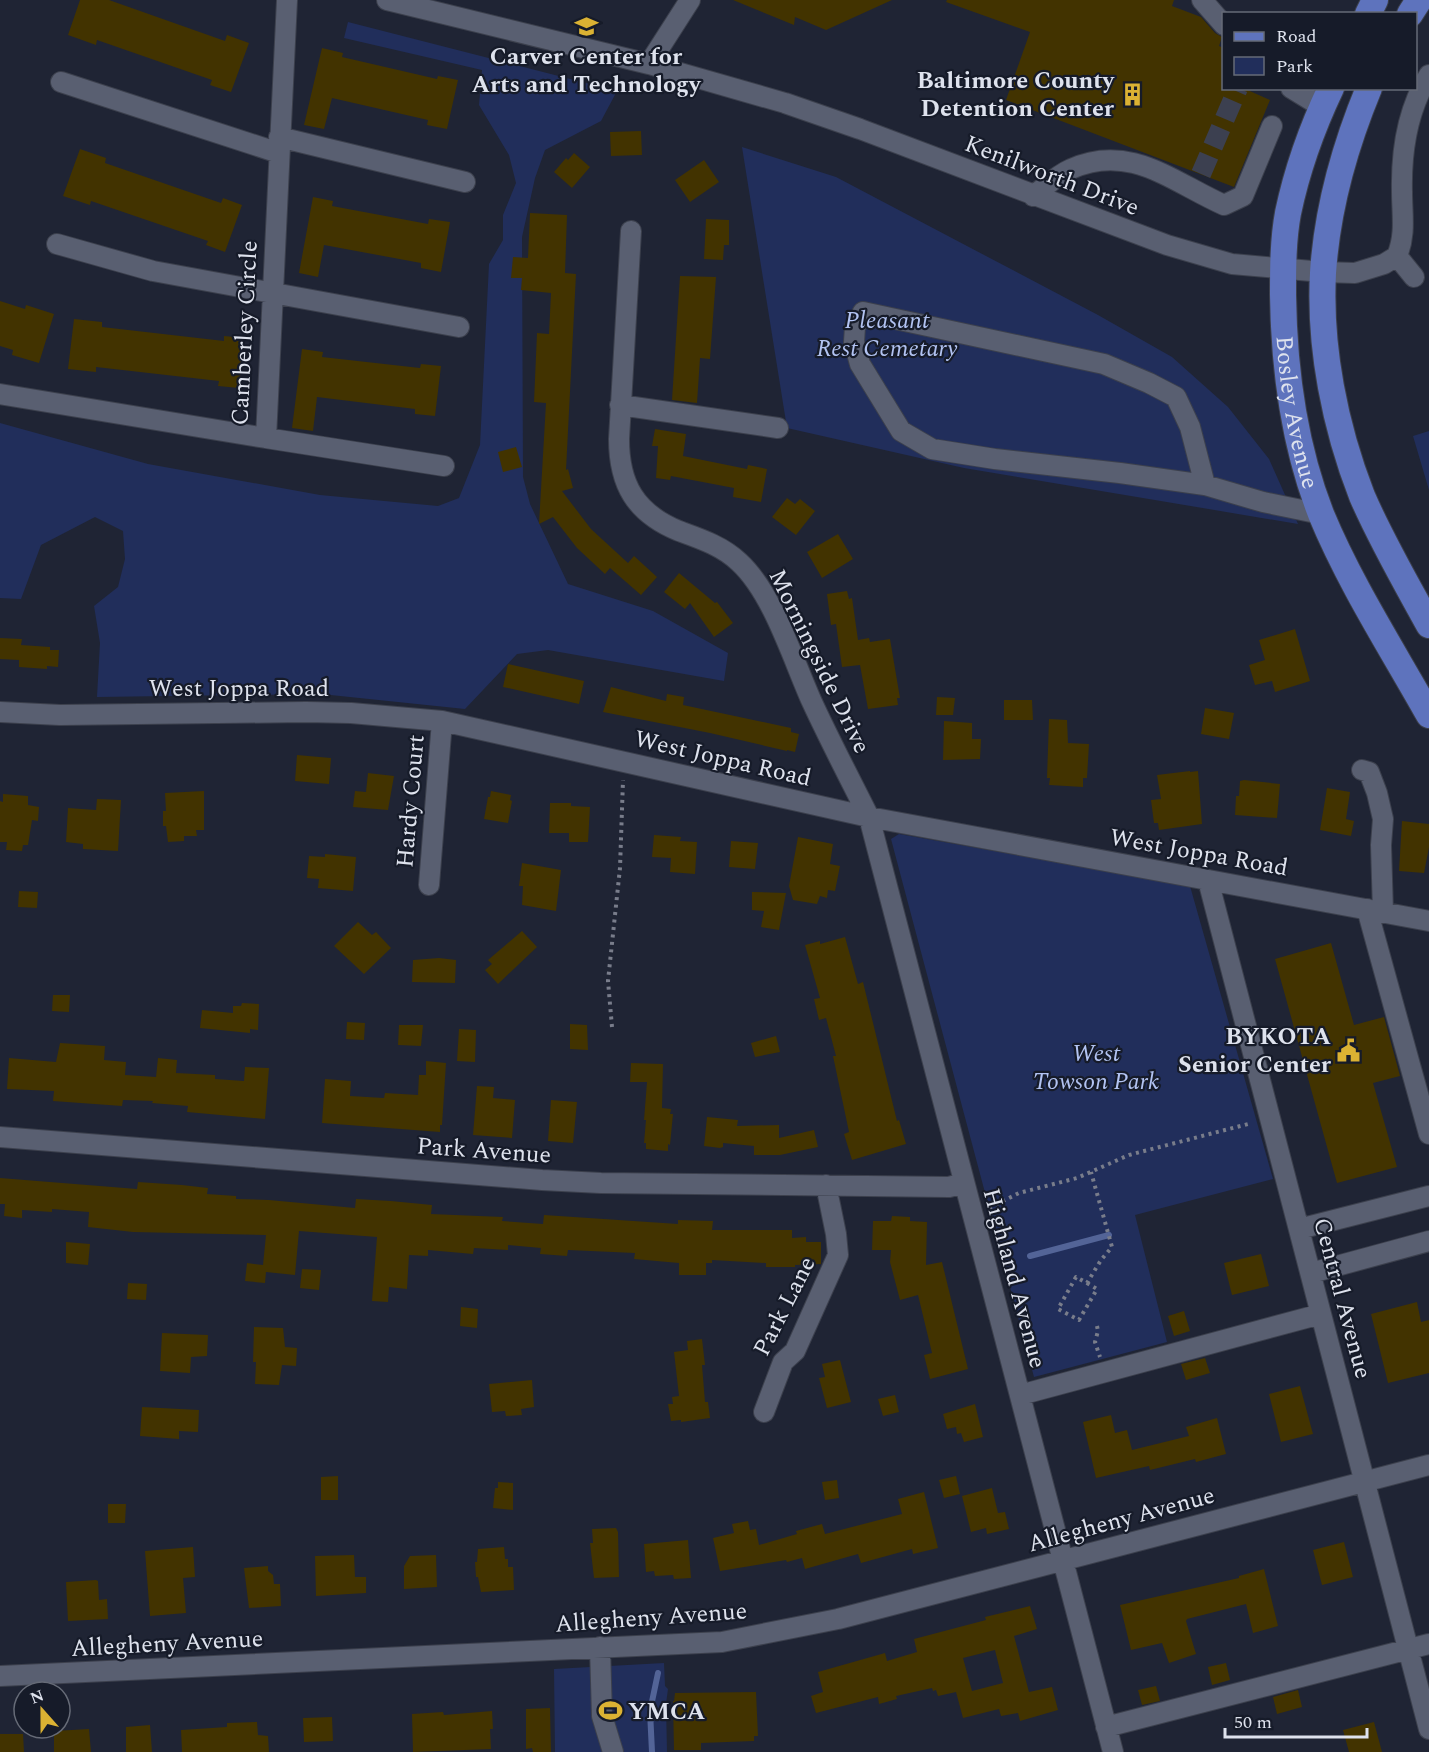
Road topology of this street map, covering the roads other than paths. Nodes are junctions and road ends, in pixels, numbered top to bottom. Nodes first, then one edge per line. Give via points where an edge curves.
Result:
1 (287, 0) edge
2 (387, 0) edge
3 (690, 0) edge
4 (1202, 0) edge
5 (1222, 23) edge
6 (649, 64) junction
7 (1429, 75) edge
8 (60, 82) dead end
9 (1298, 90) edge
10 (1368, 90) edge
11 (1326, 98) edge
12 (1272, 126) dead end
13 (279, 145) junction
14 (465, 182) dead end
15 (1033, 196) junction
16 (631, 231) dead end
17 (57, 244) dead end
18 (1396, 256) junction
19 (1283, 270) junction
20 (1323, 272) junction
21 (1414, 277) dead end
22 (272, 292) junction
23 (459, 327) dead end
24 (0, 394) edge
25 (620, 405) junction
26 (778, 428) dead end
27 (266, 438) junction
28 (444, 466) dead end
29 (1205, 485) junction
30 (1322, 514) junction
31 (1429, 625) edge
32 (0, 712) edge
33 (1429, 715) edge
34 (442, 721) junction
35 (1362, 770) dead end
36 (869, 817) junction
37 (1208, 880) junction
38 (429, 885) dead end
39 (1375, 911) junction
40 (1429, 921) edge
41 (1429, 1134) edge
42 (0, 1137) edge
43 (964, 1183) junction
44 (826, 1185) junction
45 (1429, 1196) edge
46 (1299, 1229) junction
47 (1429, 1241) edge
48 (1311, 1273) junction
49 (1321, 1314) junction
50 (1020, 1395) junction
51 (764, 1412) dead end
52 (1429, 1465) edge
53 (1365, 1482) junction
54 (1063, 1561) junction
55 (1429, 1644) edge
56 (600, 1647) junction
57 (1409, 1650) junction
58 (0, 1676) edge
59 (1106, 1727) junction
60 (1429, 1729) edge
61 (613, 1752) edge
62 (1113, 1752) edge

1 - 13 street, Camberley Circle
2 - 6 street, Kenilworth Drive
3 - 6 street
4 - 5 street
6 - 15 street, Kenilworth Drive via 860,129
7 - 18 street via 1408,125 1402,178 1404,232
8 - 13 street
9 - 11 street
10 - 20 main road, Bosley Avenue via 1340,172
11 - 19 main road, Bosley Avenue via 1299,168 1288,215
12 - 15 street via 1243,196 1224,205 1198,182 1171,177 1137,162 1099,161 1070,169
13 - 14 street
13 - 22 street, Camberley Circle
15 - 19 street, Kenilworth Drive via 1167,245 1232,264
16 - 25 street, Morningside Drive
17 - 22 street via 153,271
18 - 20 street, Kenilworth Drive via 1370,270
18 - 21 street
19 - 20 street, Kenilworth Drive
19 - 30 main road, Bosley Avenue via 1283,327 1290,396 1300,451
20 - 31 main road, Bosley Avenue via 1323,324 1342,437 1362,496
22 - 23 street
22 - 27 street, Camberley Circle
24 - 27 street, Camberley Circle
25 - 26 street
25 - 36 street, Morningside Drive via 619,459 629,491 655,518 721,547 755,580
27 - 28 street
29 - 29 street via 932,449 901,431 860,364 855,327 863,312 1104,364 1149,383 1176,397 1190,427
29 - 30 street
30 - 33 main road, Bosley Avenue via 1354,583
32 - 34 street, West Joppa Road via 306,712
34 - 36 street, West Joppa Road
34 - 38 street, Hardy Court
35 - 39 street via 1369,772 1383,819
36 - 37 street, West Joppa Road
36 - 43 street, Highland Avenue
37 - 39 street, West Joppa Road
37 - 46 street, Central Avenue
39 - 40 street, West Joppa Road
39 - 41 street
42 - 44 street, Park Avenue via 542,1180
43 - 44 street, Park Avenue via 949,1187
43 - 50 street, Highland Avenue
44 - 51 street, Park Lane via 838,1255 795,1351 783,1362
45 - 46 street
46 - 48 street, Central Avenue
47 - 48 street
48 - 49 street, Central Avenue
49 - 50 street
49 - 53 street, Central Avenue
50 - 54 street, Highland Avenue
52 - 53 street, Allegheny Avenue
53 - 54 street, Allegheny Avenue
53 - 57 street, Central Avenue
54 - 56 street, Allegheny Avenue via 783,1631 722,1642
54 - 59 street, Highland Avenue
55 - 57 street
56 - 58 street, Allegheny Avenue
56 - 61 street via 602,1716
57 - 59 street
57 - 60 street, Central Avenue
59 - 62 street, Highland Avenue

